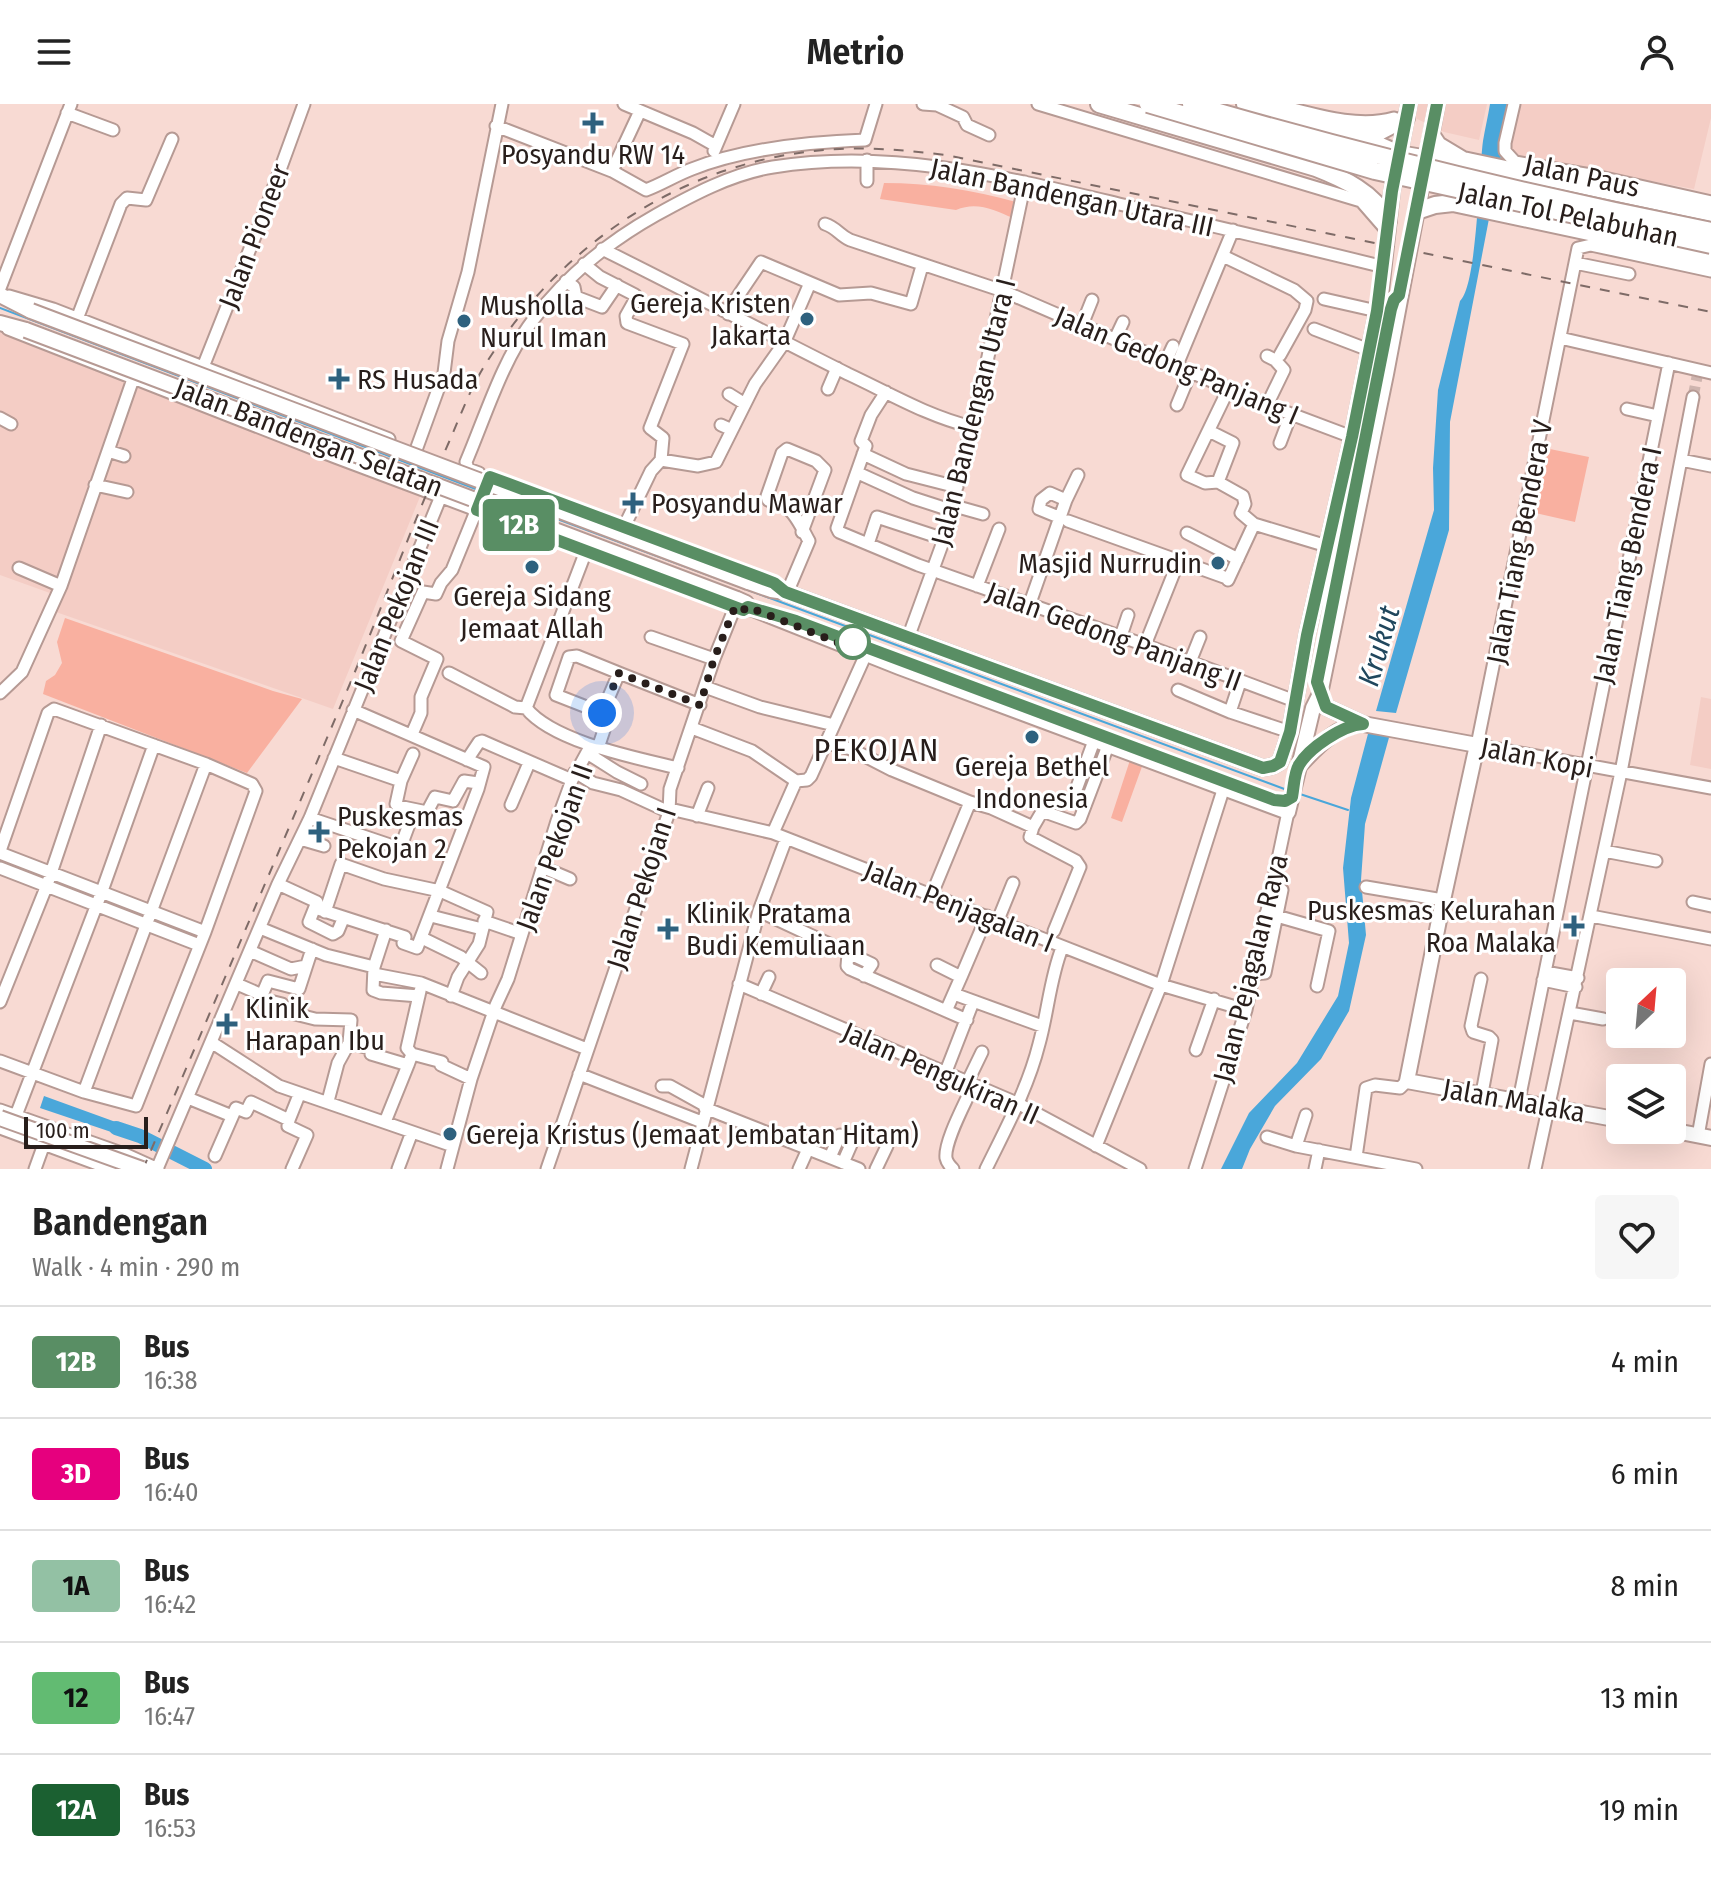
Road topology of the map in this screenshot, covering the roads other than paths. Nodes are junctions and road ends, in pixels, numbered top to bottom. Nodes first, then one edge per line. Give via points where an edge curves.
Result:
1 (304, 104) edge
2 (502, 104) edge
3 (734, 104) edge
4 (876, 104) edge
5 (923, 104) edge
6 (1038, 104) edge
7 (1099, 104) edge
8 (1148, 104) edge
9 (1191, 104) edge
10 (1245, 104) edge
11 (1437, 104) edge
12 (1514, 104) edge
13 (1281, 105) edge
14 (631, 106) edge
15 (69, 108) edge
16 (1408, 111) edge
17 (1329, 116) edge
18 (496, 126) junction
19 (113, 130) dead end
20 (989, 135) dead end
21 (1432, 136) junction
22 (172, 139) dead end
23 (716, 146) junction
24 (1399, 154) junction
25 (1428, 159) junction
26 (867, 160) junction
27 (1466, 160) junction
28 (710, 163) junction
29 (1316, 168) junction
30 (612, 171) junction
31 (867, 181) dead end
32 (1394, 181) junction
33 (1025, 182) junction
34 (1421, 188) junction
35 (1711, 202) edge
36 (1456, 204) junction
37 (1417, 211) junction
38 (1711, 213) edge
39 (825, 224) dead end
40 (1388, 226) junction
41 (1233, 230) junction
42 (1711, 231) edge
43 (1711, 245) edge
44 (602, 249) junction
45 (1223, 256) junction
46 (1711, 258) edge
47 (1575, 263) junction
48 (584, 264) junction
49 (922, 266) junction
50 (1384, 267) junction
51 (1711, 271) edge
52 (1629, 274) dead end
53 (566, 281) junction
54 (810, 283) junction
55 (617, 285) junction
56 (0, 288) edge
57 (1003, 291) junction
58 (0, 295) edge
59 (1324, 299) dead end
60 (1092, 300) dead end
61 (1377, 311) junction
62 (728, 314) junction
63 (77, 319) junction
64 (1123, 322) dead end
65 (0, 324) edge
66 (1082, 325) junction
67 (1314, 329) dead end
68 (1560, 338) junction
69 (1115, 339) junction
70 (784, 343) junction
71 (1173, 346) dead end
72 (1369, 350) junction
73 (1280, 355) dead end
74 (1267, 356) dead end
75 (1171, 363) junction
76 (1669, 363) junction
77 (203, 367) junction
78 (837, 368) junction
79 (1191, 371) junction
80 (1702, 373) edge
81 (132, 383) junction
82 (1229, 388) junction
83 (828, 389) dead end
84 (886, 392) junction
85 (729, 394) dead end
86 (1693, 397) tunnel mouth
87 (745, 404) junction
88 (1177, 405) dead end
89 (1267, 405) junction
90 (1627, 409) dead end
91 (1291, 414) junction
92 (1658, 416) junction
93 (972, 427) junction
94 (1209, 431) junction
95 (1352, 437) junction
96 (1371, 442) junction
97 (1280, 443) dead end
98 (408, 447) junction
99 (108, 451) junction
100 (863, 454) junction
101 (124, 456) dead end
102 (435, 457) dead end
103 (661, 460) junction
104 (1681, 460) junction
105 (1711, 466) edge
106 (858, 473) junction
107 (1078, 475) dead end
108 (392, 477) junction
109 (489, 478) junction
110 (1218, 482) junction
111 (95, 485) junction
112 (957, 487) junction
113 (127, 492) dead end
114 (441, 496) junction
115 (1066, 500) junction
116 (478, 507) junction
117 (951, 507) junction
118 (983, 514) dead end
119 (1065, 519) junction
120 (1250, 521) junction
121 (624, 527) junction
122 (999, 529) dead end
123 (802, 532) junction
124 (1187, 533) dead end
125 (944, 539) junction
126 (868, 544) junction
127 (1327, 546) junction
128 (584, 556) junction
129 (1238, 559) junction
130 (1179, 560) junction
131 (19, 568) dead end
132 (933, 570) junction
133 (61, 586) junction
134 (977, 586) junction
135 (786, 592) junction
136 (740, 604) junction
137 (1029, 606) junction
138 (1128, 615) dead end
139 (1121, 636) junction
140 (651, 637) dead end
141 (1200, 637) dead end
142 (908, 638) junction
143 (1145, 645) junction
144 (866, 654) junction
145 (714, 659) junction
146 (1190, 662) junction
147 (449, 673) dead end
148 (619, 673) junction
149 (1240, 682) junction
150 (705, 687) junction
151 (1178, 690) dead end
152 (0, 693) edge
153 (1320, 694) junction
154 (1295, 701) junction
155 (700, 705) junction
156 (353, 710) junction
157 (528, 711) junction
158 (1230, 712) junction
159 (602, 713) junction
160 (1366, 724) junction
161 (101, 725) junction
162 (834, 725) junction
163 (692, 728) junction
164 (1290, 732) junction
165 (412, 734) junction
166 (1102, 741) junction
167 (827, 743) junction
168 (154, 745) junction
169 (1477, 745) junction
170 (592, 749) junction
171 (413, 754) dead end
172 (334, 758) junction
173 (467, 760) junction
174 (529, 763) junction
175 (206, 764) junction
176 (1299, 766) junction
177 (1585, 766) junction
178 (678, 768) junction
179 (1621, 772) junction
180 (574, 776) junction
181 (401, 781) junction
182 (796, 781) junction
183 (478, 783) junction
184 (641, 784) dead end
185 (1077, 787) dead end
186 (1224, 787) junction
187 (708, 788) dead end
188 (1711, 788) edge
189 (1292, 797) junction
190 (970, 802) junction
191 (511, 805) dead end
192 (414, 811) junction
193 (669, 811) junction
194 (697, 816) junction
195 (310, 818) junction
196 (1033, 827) junction
197 (773, 833) junction
198 (300, 839) junction
199 (786, 839) junction
200 (324, 846) dead end
201 (1604, 851) junction
202 (0, 852) edge
203 (1656, 861) dead end
204 (0, 868) edge
205 (544, 868) junction
206 (51, 871) junction
207 (570, 879) dead end
208 (1013, 883) dead end
209 (278, 884) junction
210 (47, 885) junction
211 (1366, 887) dead end
212 (102, 891) junction
213 (440, 891) junction
214 (932, 894) junction
215 (1443, 900) junction
216 (1693, 902) dead end
217 (97, 904) junction
218 (1711, 906) edge
219 (319, 908) junction
220 (151, 911) junction
221 (759, 911) junction
222 (1272, 915) junction
223 (431, 916) junction
224 (1591, 916) junction
225 (993, 918) junction
226 (343, 919) junction
227 (146, 924) junction
228 (483, 925) junction
229 (260, 928) junction
230 (386, 930) junction
231 (205, 932) junction
232 (522, 934) junction
233 (1052, 936) junction
234 (422, 938) junction
235 (1711, 939) edge
236 (199, 945) junction
237 (1062, 948) junction
238 (312, 949) junction
239 (250, 951) junction
240 (848, 954) junction
241 (466, 963) junction
242 (937, 965) dead end
243 (306, 966) junction
244 (374, 970) junction
245 (481, 973) dead end
246 (864, 976) junction
247 (1544, 976) junction
248 (769, 977) dead end
249 (961, 977) junction
250 (1481, 979) dead end
251 (421, 983) junction
252 (1577, 983) junction
253 (237, 984) junction
254 (739, 984) junction
255 (1161, 985) junction
256 (1317, 986) dead end
257 (761, 994) junction
258 (954, 994) junction
259 (262, 995) junction
260 (419, 996) junction
261 (451, 996) junction
262 (1214, 999) junction
263 (0, 1002) edge
264 (973, 1002) junction
265 (1246, 1010) junction
266 (946, 1011) junction
267 (494, 1013) junction
268 (1570, 1013) junction
269 (1603, 1019) dead end
270 (967, 1020) junction
271 (1042, 1026) junction
272 (211, 1042) junction
273 (349, 1043) junction
274 (587, 1049) junction
275 (1196, 1050) dead end
276 (982, 1052) dead end
277 (410, 1060) junction
278 (0, 1061) edge
279 (1711, 1064) edge
280 (30, 1073) junction
281 (579, 1074) junction
282 (945, 1074) junction
283 (471, 1079) junction
284 (970, 1084) junction
285 (1404, 1084) junction
286 (662, 1086) dead end
287 (84, 1092) junction
288 (1482, 1093) junction
289 (299, 1095) junction
290 (188, 1098) junction
291 (1519, 1100) junction
292 (328, 1101) junction
293 (1019, 1104) junction
294 (1550, 1106) junction
295 (705, 1107) junction
296 (0, 1110) edge
297 (16, 1112) junction
298 (1306, 1115) dead end
299 (232, 1116) junction
300 (1606, 1117) edge
301 (0, 1118) edge
302 (289, 1120) junction
303 (385, 1122) junction
304 (702, 1122) junction
305 (5, 1130) edge
306 (412, 1132) junction
307 (840, 1135) dead end
308 (1267, 1137) dead end
309 (1704, 1137) edge
310 (853, 1140) dead end
311 (44, 1144) junction
312 (453, 1146) junction
313 (887, 1146) dead end
314 (1096, 1146) junction
315 (1296, 1146) junction
316 (808, 1149) junction
317 (1319, 1150) junction
318 (127, 1155) junction
319 (215, 1156) dead end
320 (830, 1157) junction
321 (1356, 1157) junction
322 (843, 1163) junction
323 (1199, 1165) edge
324 (159, 1167) edge
325 (35, 1169) edge
326 (111, 1169) edge
327 (126, 1169) edge
328 (142, 1169) edge
329 (292, 1169) edge
330 (398, 1169) edge
331 (447, 1169) edge
332 (547, 1169) edge
333 (691, 1169) edge
334 (799, 1169) edge
335 (859, 1169) edge
336 (876, 1169) edge
337 (953, 1169) edge
338 (986, 1169) edge
339 (1140, 1169) edge
340 (1315, 1169) edge
341 (1416, 1169) edge
342 (1535, 1169) edge

1 - 77 street, Jalan Pioneer
2 - 18 street
3 - 23 street
4 - 28 street via 865,140 821,142
5 - 20 street via 963,117 967,125
6 - 40 street via 1352,197
7 - 29 highway
8 - 43 highway, Jalan Tol Pelabuhan, bridge via 1375,171
9 - 42 highway, Jalan Tol Pelabuhan, bridge via 1465,178
10 - 17 highway
11 - 21 main road
12 - 35 street, Jalan Paus via 1505,151 1515,162
13 - 17 street
14 - 23 street
14 - 30 street
15 - 19 street
15 - 56 street
16 - 17 highway via 1381,131
16 - 24 main road
17 - 24 highway
18 - 30 street
18 - 98 street via 444,373
21 - 25 main road
21 - 27 highway
22 - 63 street via 146,200 127,198 121,204
23 - 28 street
24 - 25 highway
24 - 32 main road
25 - 27 highway
25 - 34 main road
26 - 31 street
26 - 33 street, Jalan Bandengan Utara III
26 - 44 street, Jalan Bandengan Utara III via 747,174 695,193
27 - 38 highway
28 - 30 street via 646,190
29 - 32 highway
29 - 40 highway via 1370,197
32 - 34 highway
32 - 40 main road
33 - 41 street, Jalan Bandengan Utara III
33 - 57 street, Jalan Bandengan Utara I
34 - 36 highway
34 - 37 main road
36 - 37 highway
36 - 46 highway
37 - 96 main road
39 - 49 street, Jalan Gedong Panjang I via 845,238
40 - 50 main road
41 - 45 street
41 - 50 street, Jalan Bandengan Utara III
44 - 48 street, Jalan Bandengan Utara III
44 - 62 street
45 - 73 street via 1307,301
45 - 75 street
47 - 51 street, Jalan Tiang Bendera V via 1577,249 1591,245
47 - 52 street
47 - 68 street, Jalan Tiang Bendera V
48 - 53 street, Jalan Bandengan Utara III
48 - 55 street
49 - 54 street via 911,304 871,293 839,295
49 - 57 street, Jalan Gedong Panjang I
50 - 61 main road
53 - 55 street via 576,297 602,307
53 - 109 street, Jalan Bandengan Utara III via 517,343 466,462 468,469
54 - 62 street via 761,262
54 - 70 street
55 - 103 street via 635,295 627,323 684,346 650,428 663,438
57 - 66 street, Jalan Gedong Panjang I
57 - 93 street, Jalan Bandengan Utara I
58 - 63 street
58 - 135 main road, bridge via 748,582
59 - 61 street
60 - 66 street
61 - 72 main road
62 - 70 street
63 - 77 street
64 - 69 street
65 - 81 street, Jalan Bandengan Selatan
65 - 136 main road, Jalan Bandengan Selatan, bridge
66 - 69 street, Jalan Gedong Panjang I
67 - 72 street
68 - 76 street
68 - 169 street, Jalan Tiang Bendera V
69 - 75 street, Jalan Gedong Panjang I
70 - 78 street
70 - 87 street
71 - 75 street
72 - 95 main road
74 - 89 street via 1284,370
75 - 79 street, Jalan Gedong Panjang I
76 - 80 street
76 - 92 street, Jalan Tiang Bendera I
77 - 98 street
78 - 83 street
78 - 84 street
79 - 82 street, Jalan Gedong Panjang I
79 - 88 street
81 - 99 street
81 - 108 street, Jalan Bandengan Selatan
82 - 89 street, Jalan Gedong Panjang I
82 - 94 street
84 - 93 street via 916,410
84 - 100 street via 861,441 866,446
85 - 87 street
86 - 104 street
87 - 103 street via 726,427 716,462 708,466
89 - 91 street, Jalan Gedong Panjang I
90 - 92 street
91 - 95 street, Jalan Gedong Panjang I
91 - 97 street
92 - 177 street, Jalan Tiang Bendera I
93 - 112 street, Jalan Bandengan Utara I
94 - 110 street via 1233,443
94 - 110 street via 1187,475
95 - 96 main road
95 - 127 main road
96 - 153 main road
98 - 102 street
98 - 108 street, bridge
99 - 101 street
99 - 111 street
100 - 106 street
100 - 112 street via 906,474
103 - 121 street
104 - 105 street
104 - 179 street
106 - 117 street via 913,498
106 - 126 street, Jalan Gedong Panjang II via 837,528
107 - 115 street
108 - 114 street, Jalan Bandengan Selatan
109 - 116 street, bridge
109 - 121 street
110 - 120 street via 1243,496 1241,513
111 - 113 street
111 - 133 street
112 - 117 street, Jalan Bandengan Utara I
114 - 116 street, Jalan Pekojan III
114 - 156 street, Jalan Pekojan III
115 - 119 street
115 - 119 street via 1050,493 1039,509
116 - 128 street, Jalan Pekojan III
116 - 165 street via 452,570 436,594 423,592 401,641 437,659
117 - 118 street
117 - 125 street, Jalan Bandengan Utara I
119 - 130 street
119 - 137 street
120 - 127 street
120 - 129 street
121 - 135 street
122 - 134 street
123 - 123 street via 790,510 767,496 787,449 825,470
123 - 135 street via 808,546
124 - 129 street
125 - 126 street via 877,517
125 - 132 street, Jalan Bandengan Utara I
126 - 132 street, Jalan Gedong Panjang II
127 - 154 main road
128 - 136 street, Jalan Pekojan III
128 - 157 street
129 - 130 street via 1226,578
130 - 143 street
131 - 133 street
132 - 134 street, Jalan Gedong Panjang II
132 - 142 street, Jalan Bandengan Utara I
133 - 152 street via 22,672
134 - 137 street, Jalan Gedong Panjang II
135 - 142 main road
136 - 144 main road, Jalan Bandengan Selatan
136 - 145 street, Jalan Pekojan I
137 - 139 street, Jalan Gedong Panjang II
138 - 139 street
139 - 143 street, Jalan Gedong Panjang II
140 - 145 street
141 - 146 street
142 - 164 main road via 1263,768 1280,762
143 - 146 street, Jalan Gedong Panjang II
144 - 162 street
144 - 166 main road, Jalan Bandengan Selatan
145 - 150 street, Jalan Pekojan I
146 - 149 street, Jalan Gedong Panjang II
147 - 157 street, Jalan Pekojan II
148 - 155 street
148 - 159 street
148 - 159 street via 569,657 556,695
149 - 154 street, Jalan Gedong Panjang II
149 - 158 street
150 - 155 street, Jalan Pekojan I
150 - 162 street
151 - 158 street
153 - 160 main road, Jalan Kopi via 1326,707
153 - 176 main road
154 - 164 main road
155 - 163 street, Jalan Pekojan I
156 - 165 street
156 - 172 street, Jalan Pekojan III
157 - 170 street, Jalan Pekojan II
158 - 164 street
159 - 170 street via 604,730
160 - 169 main road, Jalan Kopi
160 - 176 main road via 1335,733
161 - 168 street
161 - 202 street via 51,710
161 - 206 street
162 - 167 street
163 - 178 street, Jalan Pekojan I
163 - 182 street via 752,751
165 - 173 street
166 - 185 street
166 - 186 main road, Jalan Bandengan Selatan
166 - 196 street via 1078,822 1045,812
167 - 182 street via 811,776
167 - 190 street
168 - 175 street
168 - 212 street
169 - 177 street, Jalan Kopi
169 - 215 main road
170 - 178 street
170 - 180 street, Jalan Pekojan II
170 - 184 street via 617,772
171 - 181 street
172 - 181 street
172 - 195 street, Jalan Pekojan III
173 - 174 street, Jalan Penjagalan I via 482,741
173 - 183 street via 484,767
174 - 180 street, Jalan Penjagalan I
174 - 191 street
175 - 220 street
175 - 231 street via 252,784 256,791
176 - 189 main road
177 - 179 street, Jalan Kopi
177 - 247 street, Jalan Tiang Bendera I
178 - 193 street, Jalan Pekojan I
179 - 188 street, Jalan Kopi
179 - 201 street
180 - 193 street, Jalan Penjagalan I
180 - 205 street, Jalan Pekojan II
181 - 192 street via 396,805
182 - 197 street
183 - 192 street via 464,781 454,801 435,797 429,811
183 - 213 street
186 - 189 main road, Jalan Bandengan Selatan
186 - 255 street
187 - 194 street
189 - 222 street, Jalan Pejagalan Raya via 1273,884
190 - 196 street
190 - 214 street
192 - 195 street via 401,846 396,847
193 - 194 street, Jalan Penjagalan I
193 - 274 street, Jalan Pekojan I
194 - 197 street, Jalan Penjagalan I
195 - 198 street, Jalan Pekojan III
196 - 233 street via 1030,837 1080,867
197 - 199 street, Jalan Penjagalan I
198 - 200 street
198 - 209 street, Jalan Pekojan III
199 - 214 street, Jalan Penjagalan I
199 - 221 street
201 - 203 street
201 - 224 street
202 - 206 street
204 - 210 street
205 - 207 street
205 - 232 street, Jalan Pekojan II
206 - 210 street
206 - 212 street
208 - 225 street
209 - 219 street
209 - 229 street, Jalan Pekojan III
210 - 217 street
210 - 263 street
211 - 215 street
212 - 217 street
212 - 220 street
213 - 219 street via 341,864
213 - 223 street
213 - 228 street via 487,912
214 - 225 street, Jalan Penjagalan I
215 - 285 main road
216 - 218 street
217 - 227 street
217 - 280 street
219 - 226 street
219 - 226 street via 309,922 333,934
220 - 227 street
220 - 231 street
221 - 240 street
221 - 254 street
222 - 256 street via 1329,931
222 - 265 street, Jalan Pejagalan Raya
223 - 228 street
223 - 234 street
224 - 235 street
224 - 252 street
225 - 233 street, Jalan Penjagalan I
225 - 249 street
226 - 230 street
227 - 236 street
227 - 287 street
228 - 232 street
228 - 241 street via 479,944
229 - 238 street
229 - 239 street, Jalan Pekojan III
230 - 234 street via 416,948
230 - 244 street
231 - 236 street
232 - 267 street, Jalan Pekojan II
233 - 237 street, Jalan Penjagalan I
234 - 241 street
236 - 287 street via 136,1106
237 - 255 street, Jalan Penjagalan I
237 - 271 street
238 - 243 street
238 - 244 street
239 - 243 street via 291,969
239 - 253 street, Jalan Pekojan III
240 - 246 street via 847,966
240 - 246 street via 872,964
241 - 245 street
241 - 261 street
242 - 249 street
243 - 259 street via 298,991 268,981
244 - 251 street
244 - 260 street via 376,992
246 - 266 street
247 - 252 street
247 - 291 street, Jalan Tiang Bendera I
248 - 257 street
249 - 258 street
250 - 288 street via 1471,1026 1492,1040
251 - 260 street
251 - 261 street
252 - 268 street
253 - 259 street
253 - 272 street, Jalan Pekojan III
254 - 257 street, Jalan Pengukiran II
254 - 295 street
255 - 262 street, Jalan Penjagalan I
255 - 314 street
257 - 282 street, Jalan Pengukiran II
258 - 264 street
258 - 266 street
259 - 273 street via 283,1005 283,1011 351,1020
260 - 277 street via 407,1048
261 - 267 street
262 - 265 street, Jalan Penjagalan I
262 - 275 street
264 - 270 street
264 - 271 street
265 - 323 street, Jalan Pejagalan Raya
266 - 270 street
267 - 274 street
267 - 283 street, Jalan Pekojan II
268 - 269 street
268 - 294 street
270 - 282 street
271 - 293 street
272 - 289 street via 248,1069
272 - 290 street, Jalan Pekojan III
273 - 277 street via 373,1049 371,1054
273 - 292 street
274 - 281 street, Jalan Pekojan I
276 - 284 street
277 - 283 street via 442,1062
277 - 303 street
278 - 280 street
279 - 309 street
280 - 287 street
280 - 297 street
281 - 304 street
281 - 332 street, Jalan Pekojan I
282 - 284 street, Jalan Pengukiran II
283 - 312 street, Jalan Pekojan II
284 - 293 street, Jalan Pengukiran II
284 - 337 street via 946,1155
285 - 288 main road, Jalan Malaka
285 - 321 street via 1366,1088
286 - 295 street
288 - 291 main road, Jalan Malaka
289 - 292 street
289 - 302 street
290 - 299 street
290 - 324 street, Jalan Pekojan III
291 - 294 main road, Jalan Malaka
292 - 303 street
293 - 314 street, Jalan Pengukiran II
293 - 338 street
294 - 300 main road, Jalan Malaka
294 - 342 street
295 - 304 street
295 - 316 street
296 - 297 street
297 - 305 street
297 - 318 street
298 - 315 street
299 - 302 street via 236,1108 246,1112 251,1102
299 - 319 street
301 - 328 main road, bridge
302 - 329 street via 288,1126 307,1135
303 - 306 street
304 - 333 street
305 - 311 street
306 - 312 street
306 - 330 street
307 - 320 street
308 - 315 street
310 - 322 street
311 - 325 street
311 - 326 street
312 - 331 street, Jalan Pekojan II
313 - 336 street
314 - 339 street, Jalan Pengukiran II
315 - 317 street
316 - 320 street
316 - 334 street
317 - 321 street
317 - 340 street
318 - 324 street
318 - 327 street
320 - 322 street
321 - 341 street
322 - 335 street

